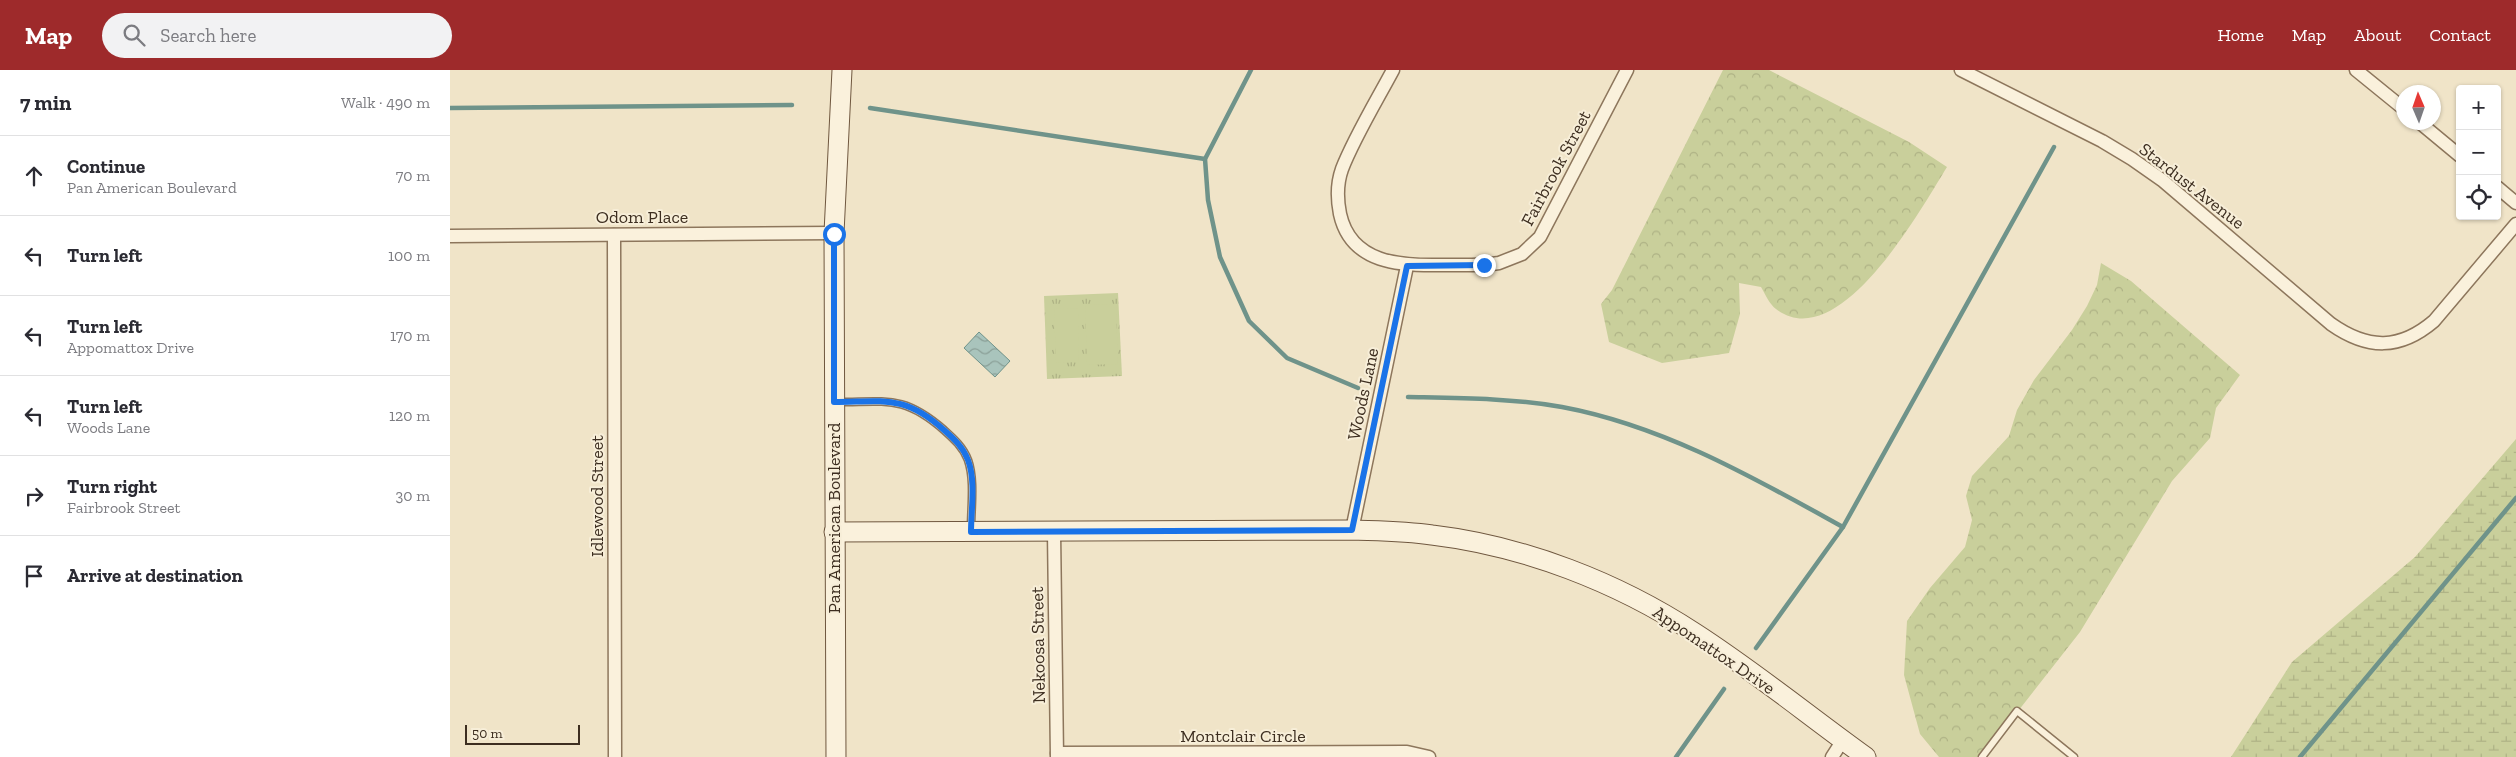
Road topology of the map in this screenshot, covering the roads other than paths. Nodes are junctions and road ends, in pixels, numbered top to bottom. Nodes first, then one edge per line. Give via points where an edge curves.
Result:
1 (842, 70) edge
2 (1393, 70) edge
3 (1627, 70) edge
4 (1961, 70) edge
5 (2356, 70) edge
6 (2396, 102) edge
7 (2429, 130) edge
8 (2456, 153) edge
9 (2501, 190) edge
10 (2516, 203) edge
11 (2516, 224) edge
12 (834, 234) junction
13 (614, 235) junction
14 (450, 236) edge
15 (1407, 266) junction
16 (834, 402) junction
17 (1352, 530) junction
18 (834, 532) junction
19 (971, 532) junction
20 (1054, 532) junction
21 (1843, 740) junction
22 (1057, 755) edge
23 (1266, 755) edge
24 (615, 757) edge
25 (836, 757) edge
26 (1429, 757) edge
27 (1832, 757) edge
28 (1866, 757) edge
29 (1982, 757) edge
30 (2074, 757) edge

1 - 12 street, Pan American Boulevard
2 - 15 street, Fairbrook Street via 1342,169 1338,202 1347,232 1355,243 1371,255
3 - 15 street, Fairbrook Street via 1548,224 1530,248 1511,260 1499,263
4 - 11 street, Stardust Avenue via 2132,159 2162,180 2331,324 2362,341 2388,343 2412,336 2434,321
5 - 6 street
7 - 8 street
9 - 10 street
12 - 13 street, Odom Place
12 - 16 street, Pan American Boulevard
13 - 14 street, Odom Place
13 - 24 street, Idlewood Street
15 - 17 street, Woods Lane
16 - 18 street, Pan American Boulevard
16 - 19 lane via 909,405 925,414 959,444 968,460 971,480
17 - 20 street, Appomattox Drive
17 - 21 street, Appomattox Drive via 1409,532 1476,542 1540,559 1601,583 1648,605 1695,633
18 - 19 street, Appomattox Drive
18 - 25 street, Pan American Boulevard
19 - 20 street, Appomattox Drive
20 - 22 street, Nekoosa Street
21 - 27 street
21 - 28 street, Appomattox Drive
22 - 23 street, Montclair Circle
23 - 26 street, Montclair Circle via 1407,752
29 - 30 lane via 2017,711

